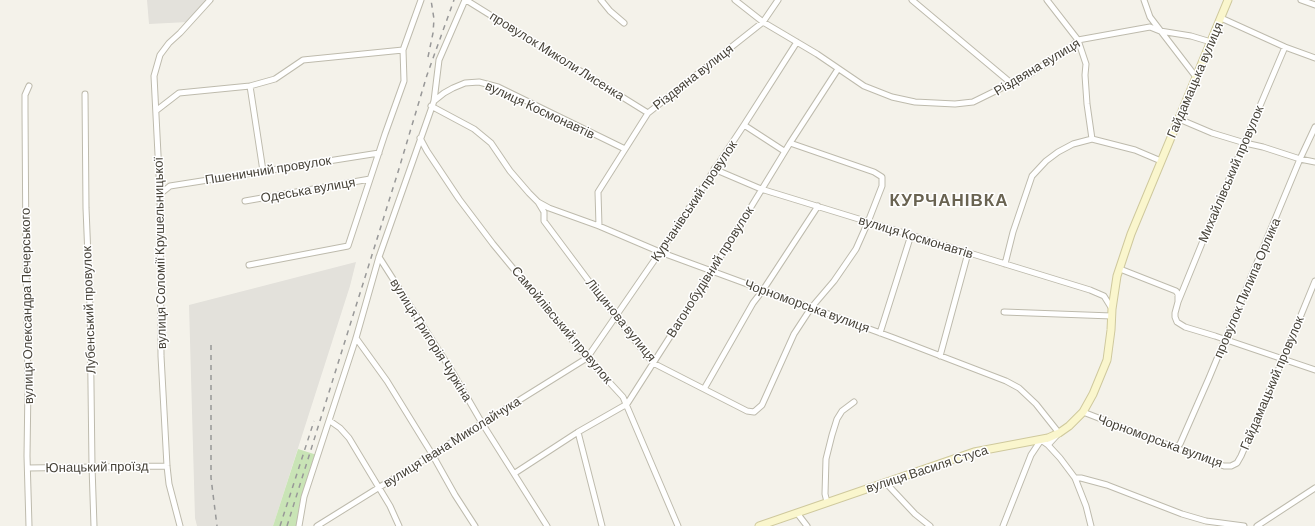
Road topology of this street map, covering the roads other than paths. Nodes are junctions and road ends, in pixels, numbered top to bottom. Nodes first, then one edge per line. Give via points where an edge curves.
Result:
1 (210, 0) edge
2 (421, 0) edge
3 (466, 0) edge
4 (601, 0) edge
5 (735, 0) edge
6 (778, 0) edge
7 (912, 0) edge
8 (1047, 0) edge
9 (1144, 0) edge
10 (1228, 0) edge
11 (1301, 0) edge
12 (1315, 6) edge
13 (1221, 18) junction
14 (762, 22) junction
15 (624, 23) dead end
16 (1160, 32) junction
17 (1078, 40) junction
18 (797, 42) junction
19 (1211, 42) junction
20 (1285, 47) junction
21 (403, 50) junction
22 (1315, 58) edge
23 (838, 69) junction
24 (1196, 77) junction
25 (1011, 82) junction
26 (29, 86) dead end
27 (250, 86) junction
28 (85, 94) dead end
29 (434, 100) junction
30 (431, 106) junction
31 (156, 110) junction
32 (648, 113) junction
33 (1179, 119) junction
34 (744, 125) junction
35 (1315, 127) edge
36 (420, 138) junction
37 (1092, 139) junction
38 (790, 143) junction
39 (1244, 143) junction
40 (624, 149) junction
41 (784, 151) junction
42 (379, 153) junction
43 (1300, 159) junction
44 (1161, 161) junction
45 (1315, 162) edge
46 (714, 169) junction
47 (263, 171) junction
48 (370, 179) junction
49 (761, 188) junction
50 (160, 194) junction
51 (245, 201) dead end
52 (538, 202) junction
53 (818, 206) junction
54 (868, 222) junction
55 (599, 226) junction
56 (911, 235) junction
57 (660, 252) junction
58 (968, 253) junction
59 (379, 257) junction
60 (1005, 264) junction
61 (249, 265) dead end
62 (1120, 269) junction
63 (712, 270) junction
64 (1315, 281) edge
65 (763, 290) junction
66 (1178, 302) junction
67 (811, 308) junction
68 (1004, 312) dead end
69 (1112, 312) junction
70 (615, 316) junction
71 (880, 333) junction
72 (356, 338) junction
73 (1225, 340) junction
74 (940, 356) junction
75 (587, 358) junction
76 (1283, 359) junction
77 (654, 363) junction
78 (1315, 370) edge
79 (704, 389) junction
80 (854, 402) dead end
81 (628, 404) junction
82 (1083, 412) junction
83 (330, 421) junction
84 (482, 422) junction
85 (578, 432) junction
86 (1059, 433) junction
87 (1041, 440) junction
88 (1048, 445) junction
89 (1176, 447) junction
90 (432, 454) junction
91 (1237, 463) joint
92 (92, 466) junction
93 (167, 466) junction
94 (28, 468) junction
95 (515, 473) junction
96 (1076, 478) junction
97 (885, 482) junction
98 (378, 488) junction
99 (1315, 488) edge
100 (827, 502) junction
101 (797, 512) junction
102 (926, 525) edge
103 (29, 526) edge
104 (94, 526) edge
105 (180, 526) edge
106 (299, 526) edge
107 (317, 526) edge
108 (399, 526) edge
109 (475, 526) edge
110 (547, 526) edge
111 (602, 526) edge
112 (678, 526) edge
113 (759, 526) edge
114 (807, 526) edge
115 (1003, 526) edge
116 (1090, 526) edge
117 (1244, 526) edge
118 (1256, 526) edge

1 - 31 street, вулиця Соломії Крушельницької via 160,55 154,76
2 - 21 street, Одеська вулиця
3 - 29 street via 439,60
3 - 32 street, провулок Миколи Лисенка
4 - 15 street
5 - 14 street
6 - 14 street, Різдвяна вулиця
7 - 25 street
8 - 17 street
9 - 16 street via 1150,17
10 - 13 main road, Гайдамацька вулиця
11 - 12 street
13 - 19 main road, Гайдамацька вулиця
13 - 20 street
14 - 18 street, Різдвяна вулиця
14 - 32 street, Різдвяна вулиця
16 - 17 street, Різдвяна вулиця via 1150,28
16 - 19 street, Різдвяна вулиця via 1191,36
16 - 24 street
17 - 25 street, Різдвяна вулиця via 1030,74
17 - 37 street via 1086,64 1087,104
18 - 23 street, Різдвяна вулиця
18 - 34 street, Курчанівський провулок
19 - 24 main road, Гайдамацька вулиця
20 - 22 street
20 - 39 street, Михайлівський провулок
21 - 27 street via 302,60 275,80
21 - 42 street, Одеська вулиця via 404,81
23 - 25 street, Різдвяна вулиця via 864,86 892,97 915,102 973,102
23 - 38 street, Вагонобудівний провулок
24 - 33 main road, Гайдамацька вулиця
26 - 94 street, вулиця Олександра Печерського via 25,95
27 - 31 street via 179,93
27 - 47 street
28 - 92 street, Лубенський провулок
29 - 30 street
29 - 40 street, вулиця Космонавтів via 454,88 479,82 498,87
30 - 36 street
30 - 52 street, Ліщинова вулиця via 483,135
31 - 50 street, вулиця Соломії Крушельницької
32 - 40 street, Різдвяна вулиця
33 - 39 street
33 - 44 main road, Гайдамацька вулиця
34 - 41 street
34 - 46 street, Курчанівський провулок
35 - 43 street, провулок Пилипа Орлика
36 - 59 street
36 - 75 street, Самойлівський провулок via 464,206
37 - 44 street via 1135,150
37 - 60 street via 1073,144 1058,152 1032,176
38 - 41 street, Вагонобудівний провулок
38 - 54 street, Ліщинова вулиця via 882,176 882,186
39 - 43 street
39 - 66 street, Михайлівський провулок
40 - 55 street, Різдвяна вулиця via 598,192
41 - 49 street, Вагонобудівний провулок
42 - 47 street, Пшеничний провулок
42 - 48 street, Одеська вулиця
43 - 45 street
43 - 73 street, провулок Пилипа Орлика
44 - 62 main road, Гайдамацька вулиця via 1131,234
46 - 49 street, вулиця Космонавтів
46 - 57 street, Курчанівський провулок
47 - 50 street, Пшеничний провулок via 170,186
48 - 51 street, Одеська вулиця
48 - 61 street, Одеська вулиця via 348,246
49 - 53 street, вулиця Космонавтів
49 - 63 street, Вагонобудівний провулок
50 - 93 street, вулиця Соломії Крушельницької via 161,356
52 - 55 street, Чорноморська вулиця
52 - 70 street, Ліщинова вулиця via 544,212 544,221
53 - 54 street, вулиця Космонавтів
53 - 65 street
54 - 56 street, вулиця Космонавтів
54 - 67 street, Ліщинова вулиця via 856,250
55 - 57 street, Чорноморська вулиця
56 - 58 street, вулиця Космонавтів
56 - 71 street
57 - 63 street, Чорноморська вулиця
57 - 70 street, Курчанівський провулок
58 - 60 street, вулиця Космонавтів
58 - 74 street
59 - 72 street
59 - 84 street, вулиця Григорія Чуркіна
60 - 69 street, вулиця Космонавтів via 1104,296
62 - 66 street via 1171,288 1178,294
62 - 69 main road, Гайдамацька вулиця
63 - 65 street, Чорноморська вулиця
63 - 77 street, Вагонобудівний провулок
64 - 76 street, Гайдамацький провулок
65 - 67 street, Чорноморська вулиця
65 - 79 street
66 - 73 street via 1175,317 1180,325
67 - 71 street, Чорноморська вулиця
67 - 79 street, Ліщинова вулиця via 794,334 762,405 754,412 747,411
68 - 69 street
69 - 82 main road, Гайдамацька вулиця via 1107,360 1094,394
70 - 75 street, Курчанівський провулок
70 - 77 street, Ліщинова вулиця
71 - 74 street, Чорноморська вулиця
72 - 83 street
72 - 90 street via 387,381
73 - 76 street
73 - 89 street, провулок Пилипа Орлика via 1180,444
74 - 86 street, Чорноморська вулиця via 1019,388 1036,404
75 - 81 street, Самойлівський провулок
75 - 84 street, вулиця Івана Миколайчука
76 - 78 street
76 - 91 street, Гайдамацький провулок
77 - 79 street, Ліщинова вулиця
77 - 81 street, Вагонобудівний провулок
80 - 100 street via 842,410 832,435 826,459
81 - 85 street, Вагонобудівний провулок
81 - 112 street, Самойлівський провулок
82 - 86 main road, Гайдамацька вулиця
82 - 89 street, Чорноморська вулиця
83 - 98 street via 349,438
83 - 106 street via 304,497
84 - 90 street, вулиця Івана Миколайчука
84 - 95 street, вулиця Григорія Чуркіна
85 - 95 street, Вагонобудівний провулок
85 - 111 street
86 - 87 main road, вулиця Василя Стуса
86 - 88 street, Гайдамацька вулиця
87 - 88 street
87 - 97 main road, вулиця Василя Стуса via 974,452
87 - 115 street via 1025,469
88 - 96 street
89 - 91 street, Чорноморська вулиця via 1224,466
90 - 98 street, вулиця Івана Миколайчука
90 - 109 street
92 - 93 street, Юнацький проїзд
92 - 94 street, Юнацький проїзд
92 - 104 street, Лубенський провулок
93 - 105 street, вулиця Соломії Крушельницької
94 - 103 street, вулиця Олександра Печерського
95 - 110 street, вулиця Григорія Чуркіна
96 - 116 street
96 - 117 street via 1107,486 1206,521
97 - 100 main road, вулиця Василя Стуса
97 - 102 street
98 - 107 street, вулиця Івана Миколайчука
98 - 108 street
99 - 118 street
100 - 101 main road, вулиця Василя Стуса
101 - 113 main road, вулиця Василя Стуса
101 - 114 street

